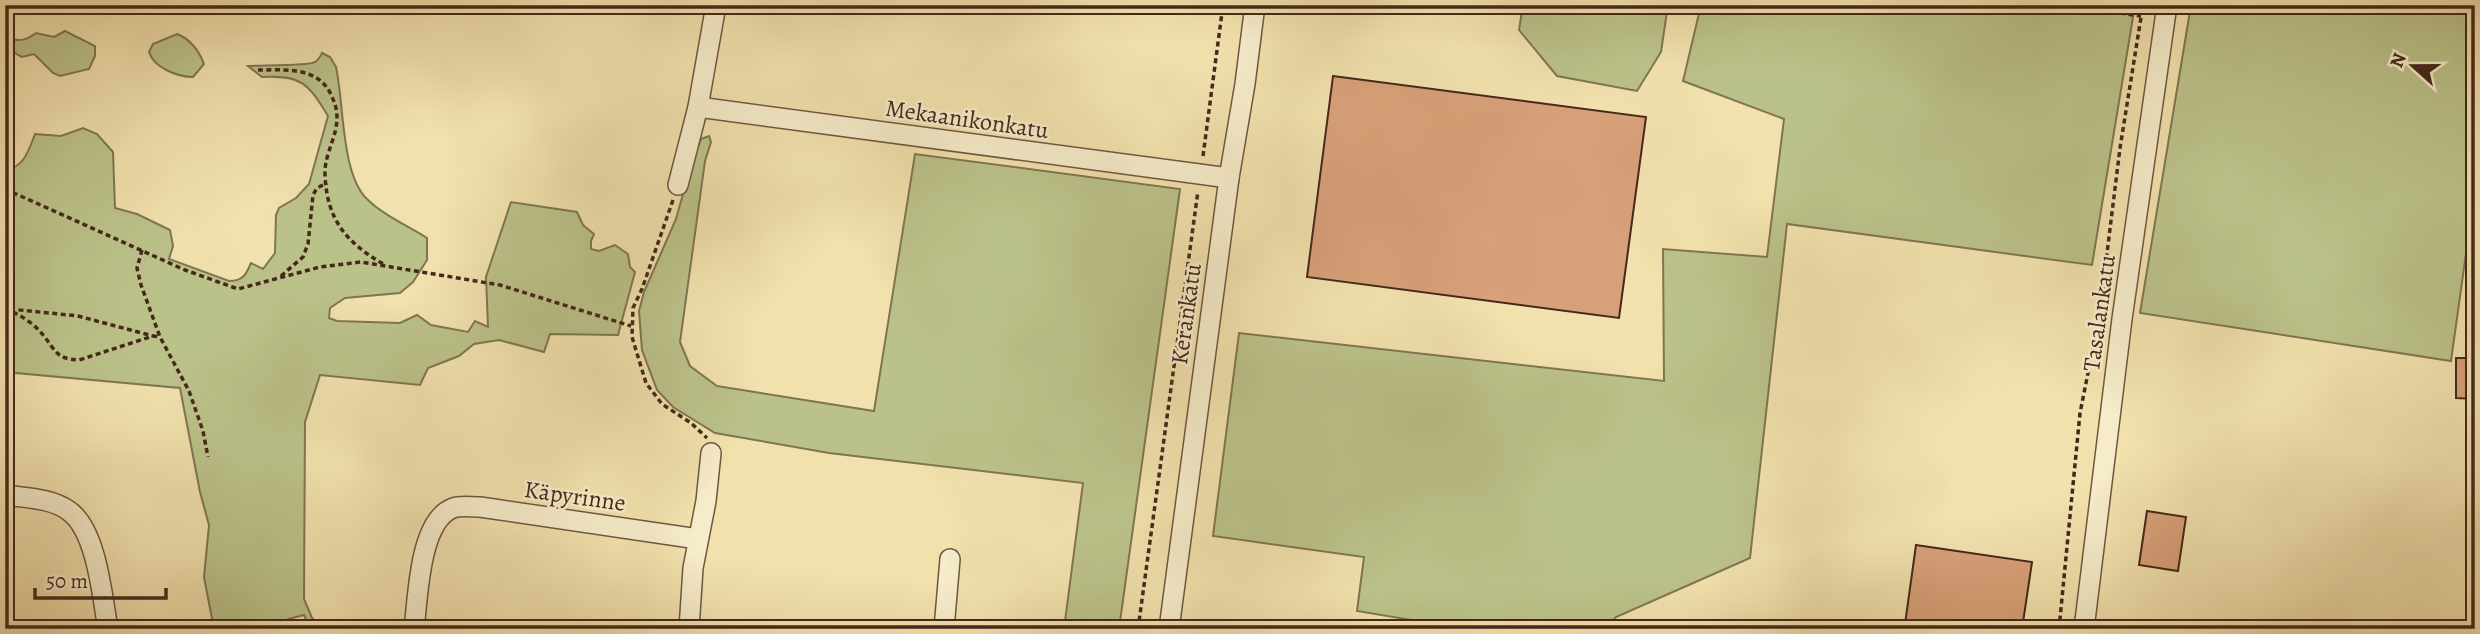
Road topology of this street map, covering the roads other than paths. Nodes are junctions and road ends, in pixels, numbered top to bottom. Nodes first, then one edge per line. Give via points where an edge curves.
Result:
1 (716, 5) edge
2 (1255, 5) edge
3 (2167, 5) edge
4 (698, 107) junction
5 (1229, 178) junction
6 (678, 185) road end
7 (711, 453) road end
8 (5, 495) edge
9 (698, 539) junction
10 (950, 559) dead end
11 (108, 629) edge
12 (414, 629) edge
13 (689, 629) edge
14 (944, 629) edge
15 (1169, 629) edge
16 (2084, 629) edge

1 - 4 street
2 - 5 street, Kerankatu
3 - 16 street, Tasalankatu
4 - 5 street, Mekaanikonkatu
4 - 6 street
5 - 15 street, Kerankatu
7 - 9 street
8 - 11 street via 47,501 81,521 90,538
9 - 12 street, Käpyrinne via 480,507 454,508 433,527 426,544
9 - 13 street
10 - 14 street

